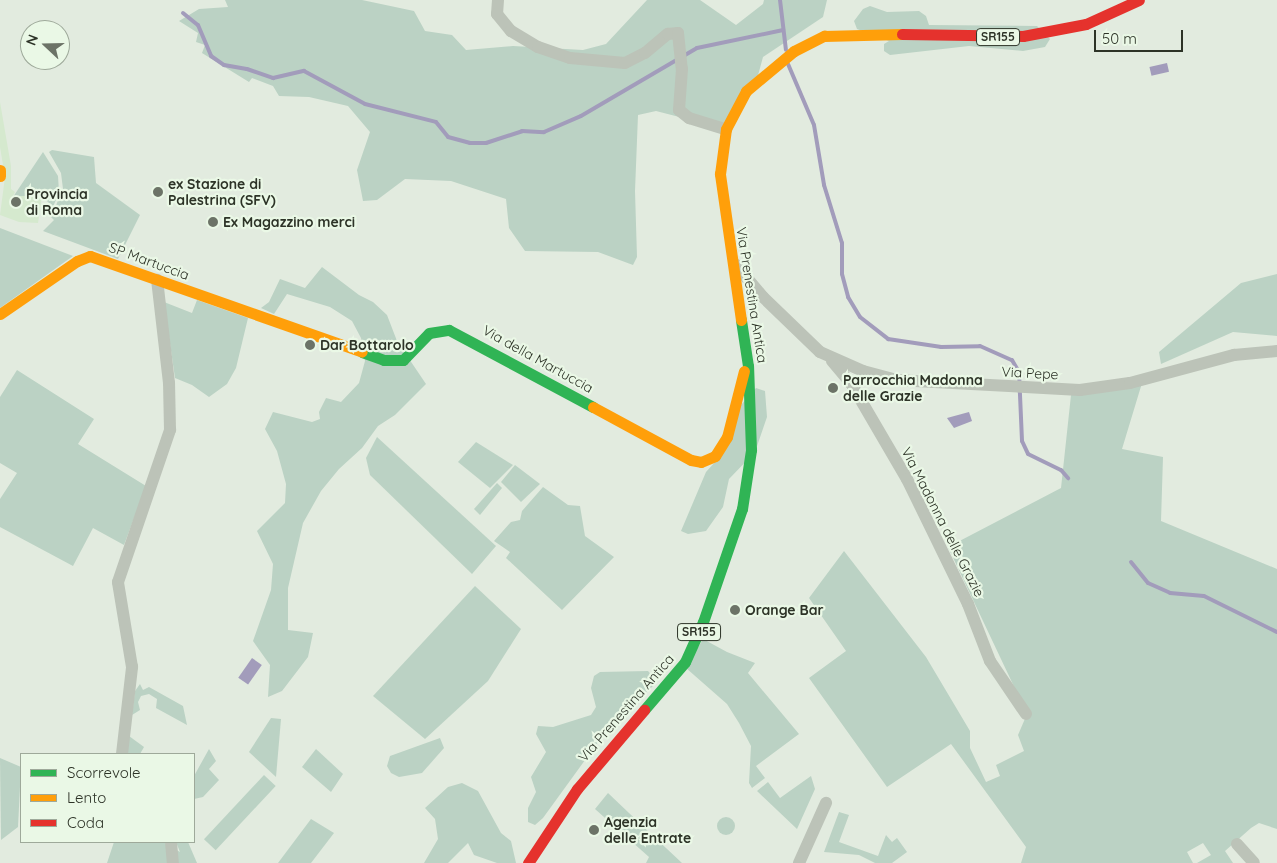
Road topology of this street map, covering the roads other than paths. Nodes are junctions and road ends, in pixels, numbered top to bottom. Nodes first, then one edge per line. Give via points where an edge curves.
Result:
1 (498, 0) edge
2 (1139, 0) edge
3 (726, 129) junction
4 (0, 170) edge
5 (0, 175) edge
6 (732, 259) junction
7 (157, 280) junction
8 (242, 310) joint
9 (0, 314) edge
10 (747, 351) junction
11 (1277, 351) edge
12 (820, 352) junction
13 (1026, 714) dead end
14 (122, 753) edge
15 (826, 803) dead end
16 (171, 843) edge
17 (1237, 844) dead end
18 (173, 863) edge
19 (528, 863) edge
20 (798, 863) edge
21 (1254, 863) edge

1 - 3 street via 496,14 506,26 533,44 564,56 605,64 625,63 673,32 681,35 677,103 680,112
2 - 3 main road, Via Prenestina Antica / SR155 via 1086,24 1029,35 850,33 815,39 752,83
3 - 6 main road, Via Prenestina Antica / SR155 via 720,184
4 - 5 main road
6 - 10 main road, Via Prenestina Antica / SR155
6 - 12 street, Via Pepe via 763,297
7 - 8 main road, SP Martuccia
7 - 9 main road, SP Martuccia via 95,257 85,257
7 - 14 street via 169,383 170,430 118,582 132,667
8 - 10 main road, Via della Martuccia via 391,362 407,358 423,338 434,331 453,331 701,462 714,456 727,437
10 - 19 main road, Via Prenestina Antica / SR155 via 751,431 747,489 692,648 673,679 577,789
11 - 12 street, Via Pepe via 1234,354 1112,386 1074,390 888,378
12 - 13 street, Via Madonna delle Grazie via 850,381 903,471 943,550 990,660
15 - 20 street
16 - 18 street
17 - 21 street

